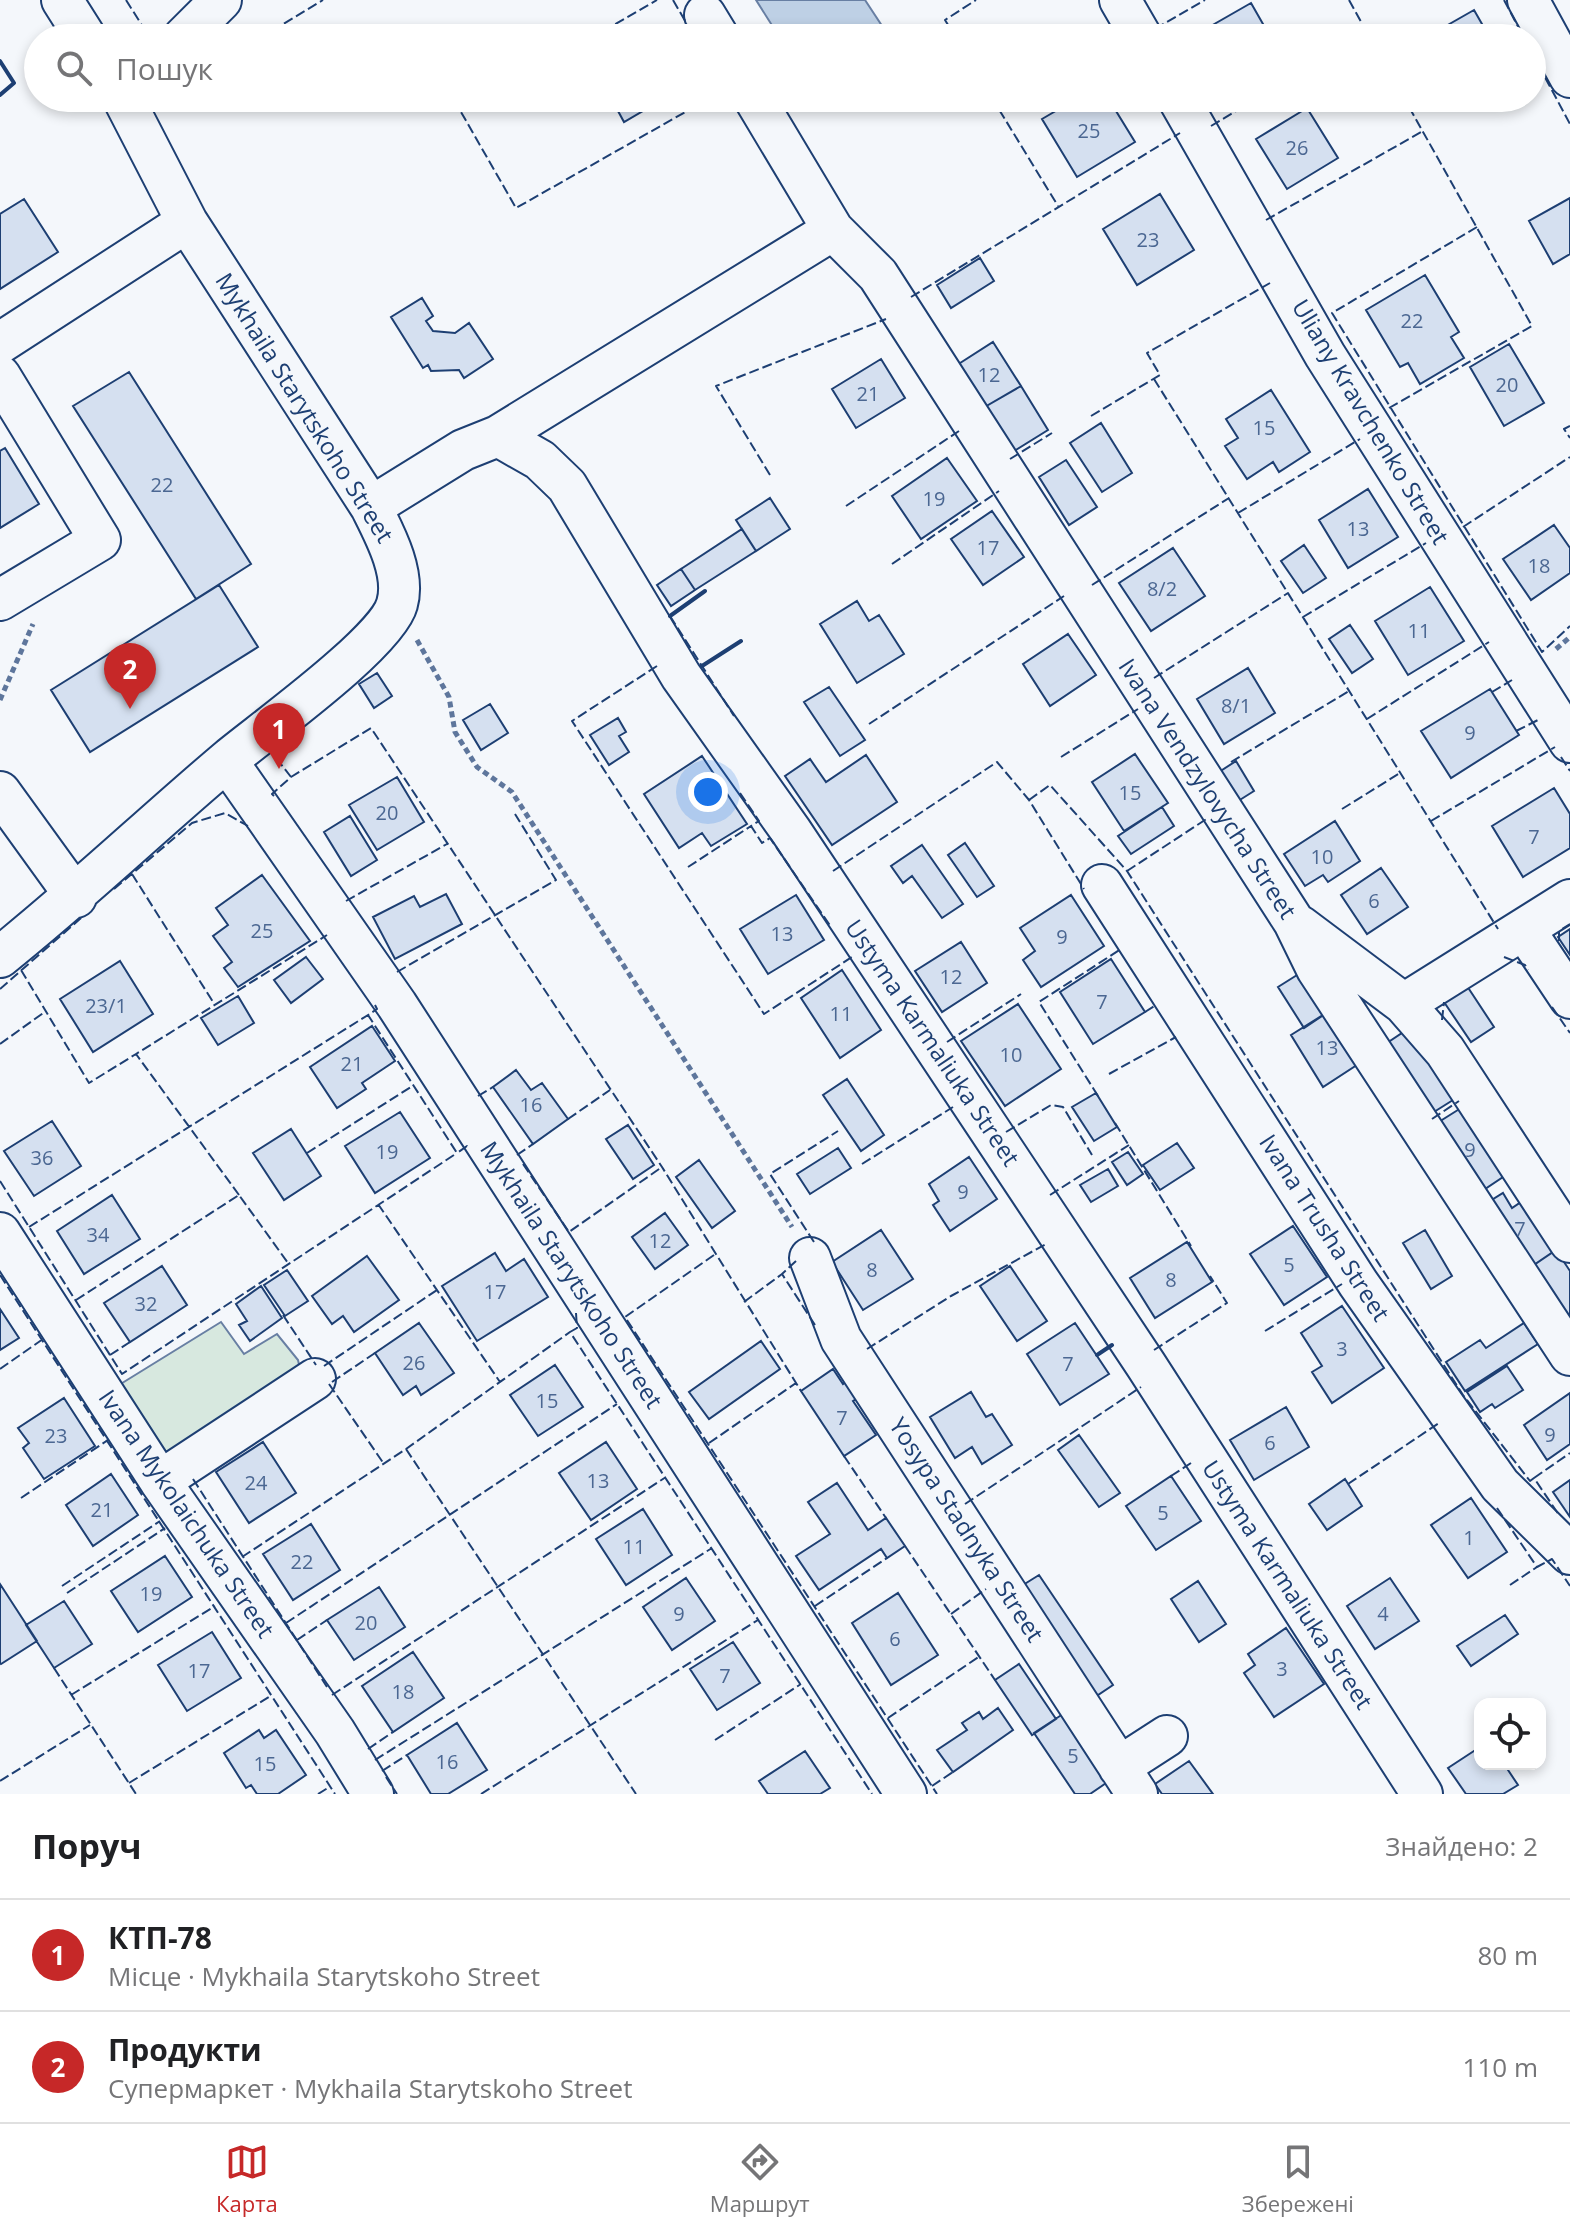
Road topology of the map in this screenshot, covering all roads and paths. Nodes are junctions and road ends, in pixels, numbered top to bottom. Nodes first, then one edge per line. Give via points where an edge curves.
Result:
1 (62, 0) edge
2 (221, 0) edge
3 (1120, 0) edge
4 (1528, 0) edge
5 (77, 24) edge
6 (197, 24) edge
7 (1134, 24) edge
8 (1541, 24) edge
9 (1546, 33) edge
10 (1570, 77) edge
11 (130, 112) edge
12 (762, 112) edge
13 (1186, 112) edge
14 (187, 222) junction
15 (833, 230) junction
16 (0, 343) edge
17 (0, 376) edge
18 (498, 436) junction
19 (371, 507) junction
20 (0, 600) edge
21 (397, 605) junction
22 (1570, 742) edge
23 (227, 761) junction
24 (0, 792) edge
25 (1102, 885) dead end
26 (76, 897) junction
27 (1570, 900) edge
28 (1294, 922) junction
29 (1524, 929) junction
30 (0, 957) edge
31 (1570, 998) edge
32 (1404, 1004) junction
33 (0, 1233) edge
34 (1570, 1242) edge
35 (810, 1258) joint
36 (1570, 1355) edge
37 (315, 1379) dead end
38 (160, 1481) junction
39 (1570, 1554) edge
40 (1167, 1736) dead end
41 (1128, 1780) edge
42 (373, 1794) edge
43 (906, 1794) edge
44 (1422, 1794) edge

1 - 5 street
2 - 6 street
3 - 7 street
4 - 8 street
9 - 10 street
11 - 14 street, Mykhaila Starytskoho Street
12 - 15 street, Ivana Vendzylovycha Street
13 - 22 street, Uliany Kravchenko Street via 1325,355
14 - 16 street
14 - 19 street, Mykhaila Starytskoho Street
15 - 18 street
15 - 28 street, Ivana Vendzylovycha Street via 878,275
17 - 20 street via 100,540
18 - 19 street via 463,450
18 - 44 street, Ustyma Karmaliuka Street via 540,460 567,486 681,676 791,831 1103,1300
19 - 21 street, Mykhaila Starytskoho Street via 395,557
21 - 23 street via 365,649
21 - 35 path via 449,697 455,732 477,767 512,792
23 - 26 street
23 - 43 street, Mykhaila Starytskoho Street via 397,1005
24 - 26 street
25 - 39 street, Ivana Trusha Street via 1367,1295 1500,1485
26 - 30 street
27 - 29 street
28 - 32 street
28 - 36 street, Ivana Vendzylovycha Street via 1317,969
29 - 31 street
29 - 32 street
32 - 34 street via 1445,1051
33 - 38 street, Ivana Mykolaichuka Street
35 - 41 street, Yosypa Stadnyka Street via 841,1339
37 - 38 street
38 - 42 street, Ivana Mykolaichuka Street
40 - 41 street

